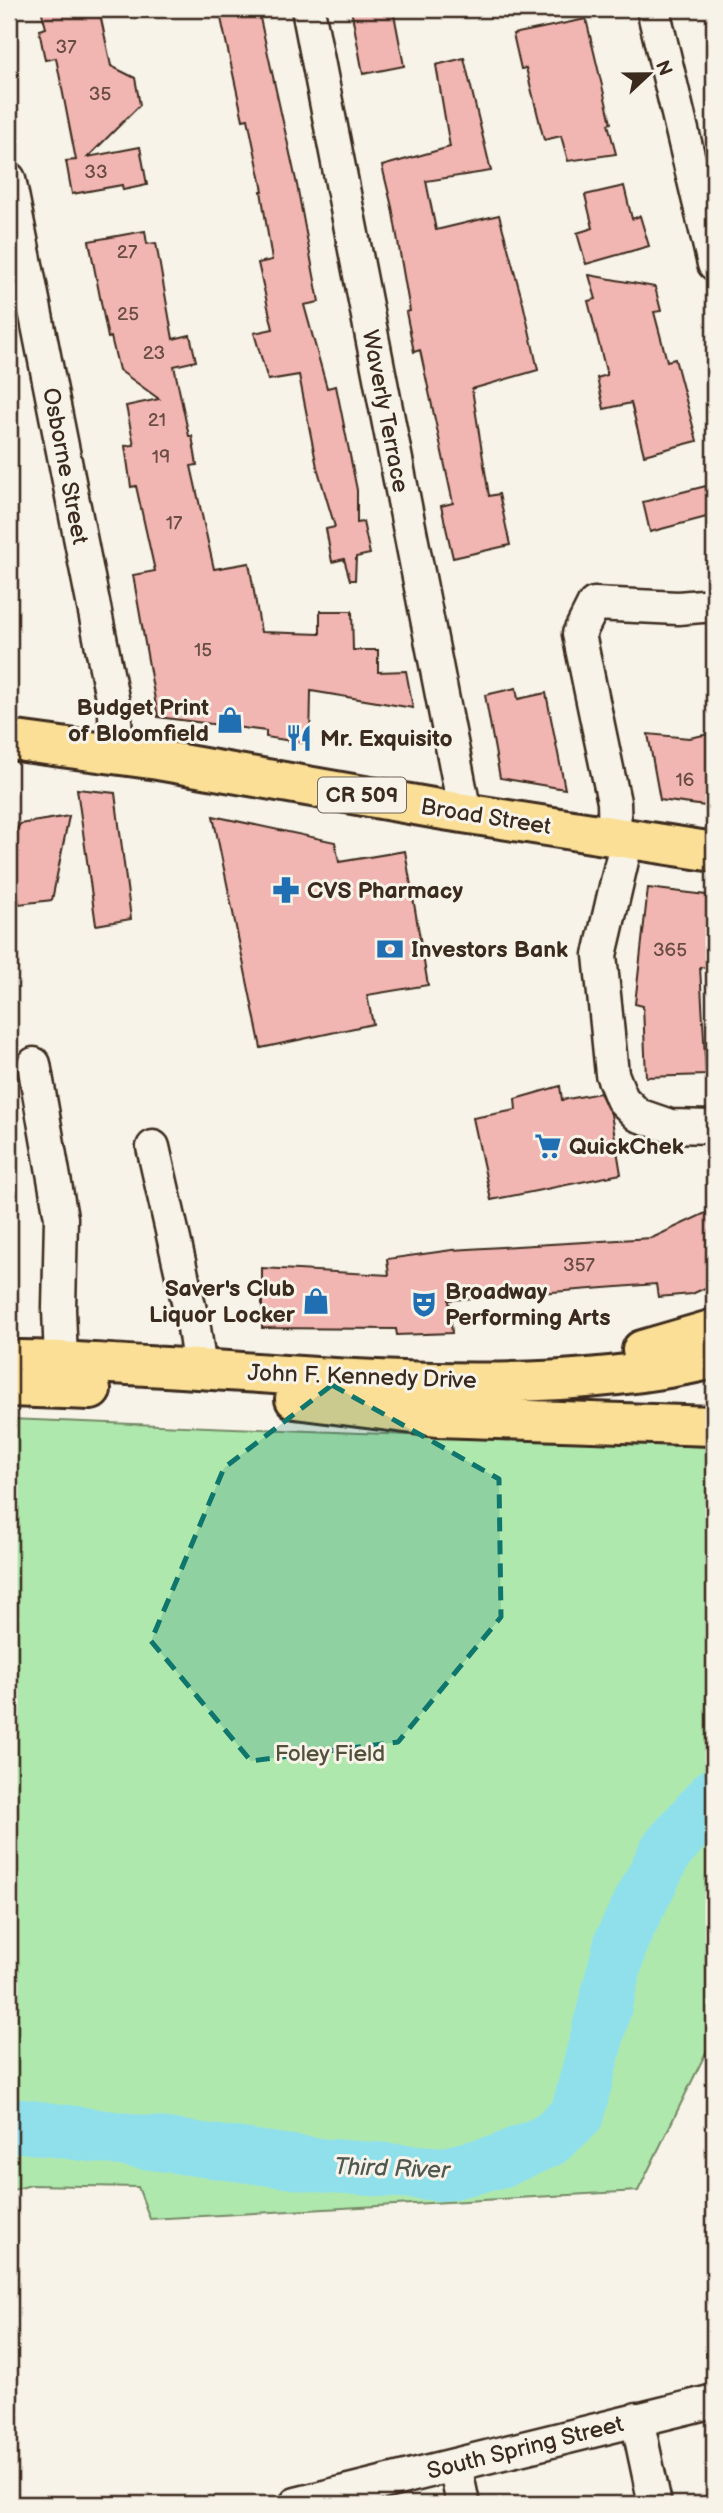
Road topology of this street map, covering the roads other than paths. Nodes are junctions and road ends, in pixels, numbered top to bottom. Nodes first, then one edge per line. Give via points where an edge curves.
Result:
1 (308, 9) edge
2 (653, 9) edge
3 (9, 179) edge
4 (714, 264) edge
5 (714, 605) edge
6 (9, 740) edge
7 (116, 754) junction
8 (465, 813) junction
9 (621, 838) junction
10 (714, 852) edge
11 (34, 1064) dead end
12 (714, 1127) edge
13 (153, 1147) dead end
14 (714, 1329) edge
15 (714, 1359) edge
16 (9, 1360) edge
17 (61, 1362) junction
18 (200, 1369) junction
19 (411, 1381) junction
20 (714, 1386) edge
21 (9, 1387) edge
22 (295, 1399) junction
23 (714, 1426) edge
24 (714, 2401) edge
25 (637, 2419) junction
26 (455, 2465) junction
27 (296, 2504) edge
28 (463, 2504) edge
29 (655, 2504) edge

1 - 8 street, Waverly Terrace
2 - 4 street
3 - 7 street, Osborne Street via 115,713
5 - 9 street via 594,604 579,634
6 - 7 main road, Broad Street / CR 509
7 - 8 main road, Broad Street / CR 509
8 - 9 main road, Broad Street / CR 509
9 - 10 main road, Broad Street / CR 509
9 - 12 street via 600,955 612,1074 622,1099 638,1115 670,1126
11 - 17 street via 61,1219
13 - 18 street
14 - 19 main road via 591,1363
15 - 19 main road, John F. Kennedy Drive via 621,1376 528,1382
16 - 17 main road, John F. Kennedy Drive
17 - 18 main road, John F. Kennedy Drive
18 - 19 main road, John F. Kennedy Drive
20 - 22 main road, John F. Kennedy Drive via 527,1404
21 - 22 main road, John F. Kennedy Drive
22 - 23 main road via 438,1417
24 - 25 street, South Spring Street
25 - 26 street, South Spring Street
25 - 29 street
26 - 27 street, South Spring Street
26 - 28 street

